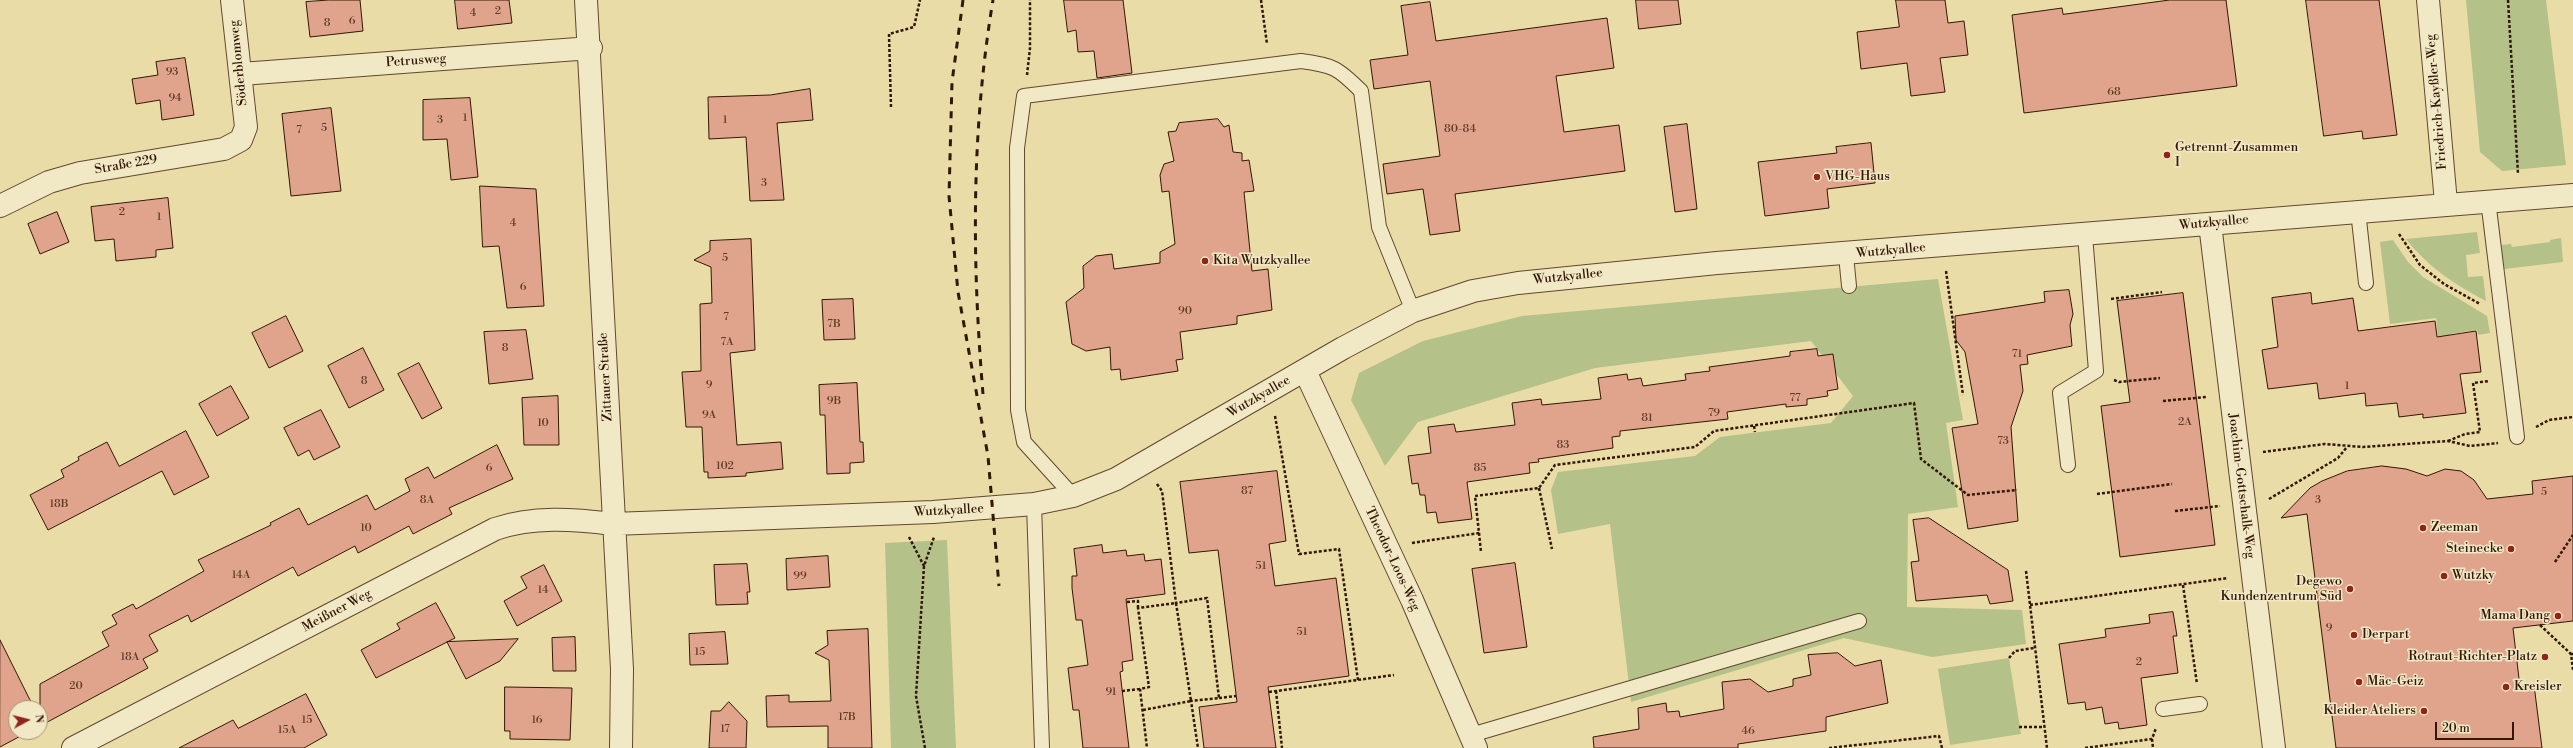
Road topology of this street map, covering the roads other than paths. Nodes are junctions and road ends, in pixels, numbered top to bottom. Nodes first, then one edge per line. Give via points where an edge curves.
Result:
1 (232, 0) edge
2 (2428, 0) edge
3 (587, 3) edge
4 (591, 48) junction
5 (241, 74) junction
6 (246, 126) joint
7 (2573, 195) edge
8 (2488, 200) junction
9 (2446, 203) junction
10 (0, 206) edge
11 (2358, 211) junction
12 (2210, 224) junction
13 (2085, 235) junction
14 (1846, 255) junction
15 (2366, 283) dead end
16 (1849, 286) dead end
17 (1414, 311) junction
18 (1305, 371) junction
19 (2516, 437) dead end
20 (2068, 465) dead end
21 (1073, 496) junction
22 (1034, 504) junction
23 (613, 524) junction
24 (1859, 621) dead end
25 (2200, 704) road end
26 (2163, 709) road end
27 (1474, 742) edge
28 (73, 748) edge
29 (621, 748) edge
30 (1042, 748) edge
31 (2274, 748) edge

1 - 5 street, Söderblomweg
2 - 9 street, Friedrich-Kayßler-Weg
3 - 4 street, Zittauer Straße
4 - 5 street, Petrusweg
4 - 23 street, Zittauer Straße
5 - 6 street, Söderblomweg
6 - 10 street, Straße 229 via 241,140 224,149 80,173 49,182
7 - 8 street, Wutzkyallee
8 - 9 street, Wutzkyallee
8 - 19 lane
9 - 11 street, Wutzkyallee
11 - 12 street, Wutzkyallee
11 - 15 lane
12 - 13 street, Wutzkyallee
12 - 31 street, Joachim-Gottschalk-Weg
13 - 14 street, Wutzkyallee
13 - 20 lane via 2096,371 2060,393
14 - 16 lane
14 - 17 street, Wutzkyallee via 1662,268 1518,283 1472,291
17 - 18 street, Wutzkyallee
17 - 21 lane via 1379,227 1361,92 1347,77 1328,64 1300,61 1024,96 1017,148 1018,410 1024,442
18 - 21 street, Wutzkyallee via 1116,479
18 - 27 street, Theodor-Loos-Weg
21 - 22 street, Wutzkyallee
22 - 23 street, Wutzkyallee via 934,512
22 - 30 lane
23 - 28 street, Meißner Weg via 579,520 518,521 495,529
23 - 29 street, Zittauer Straße via 622,669
24 - 27 lane
25 - 26 lane

